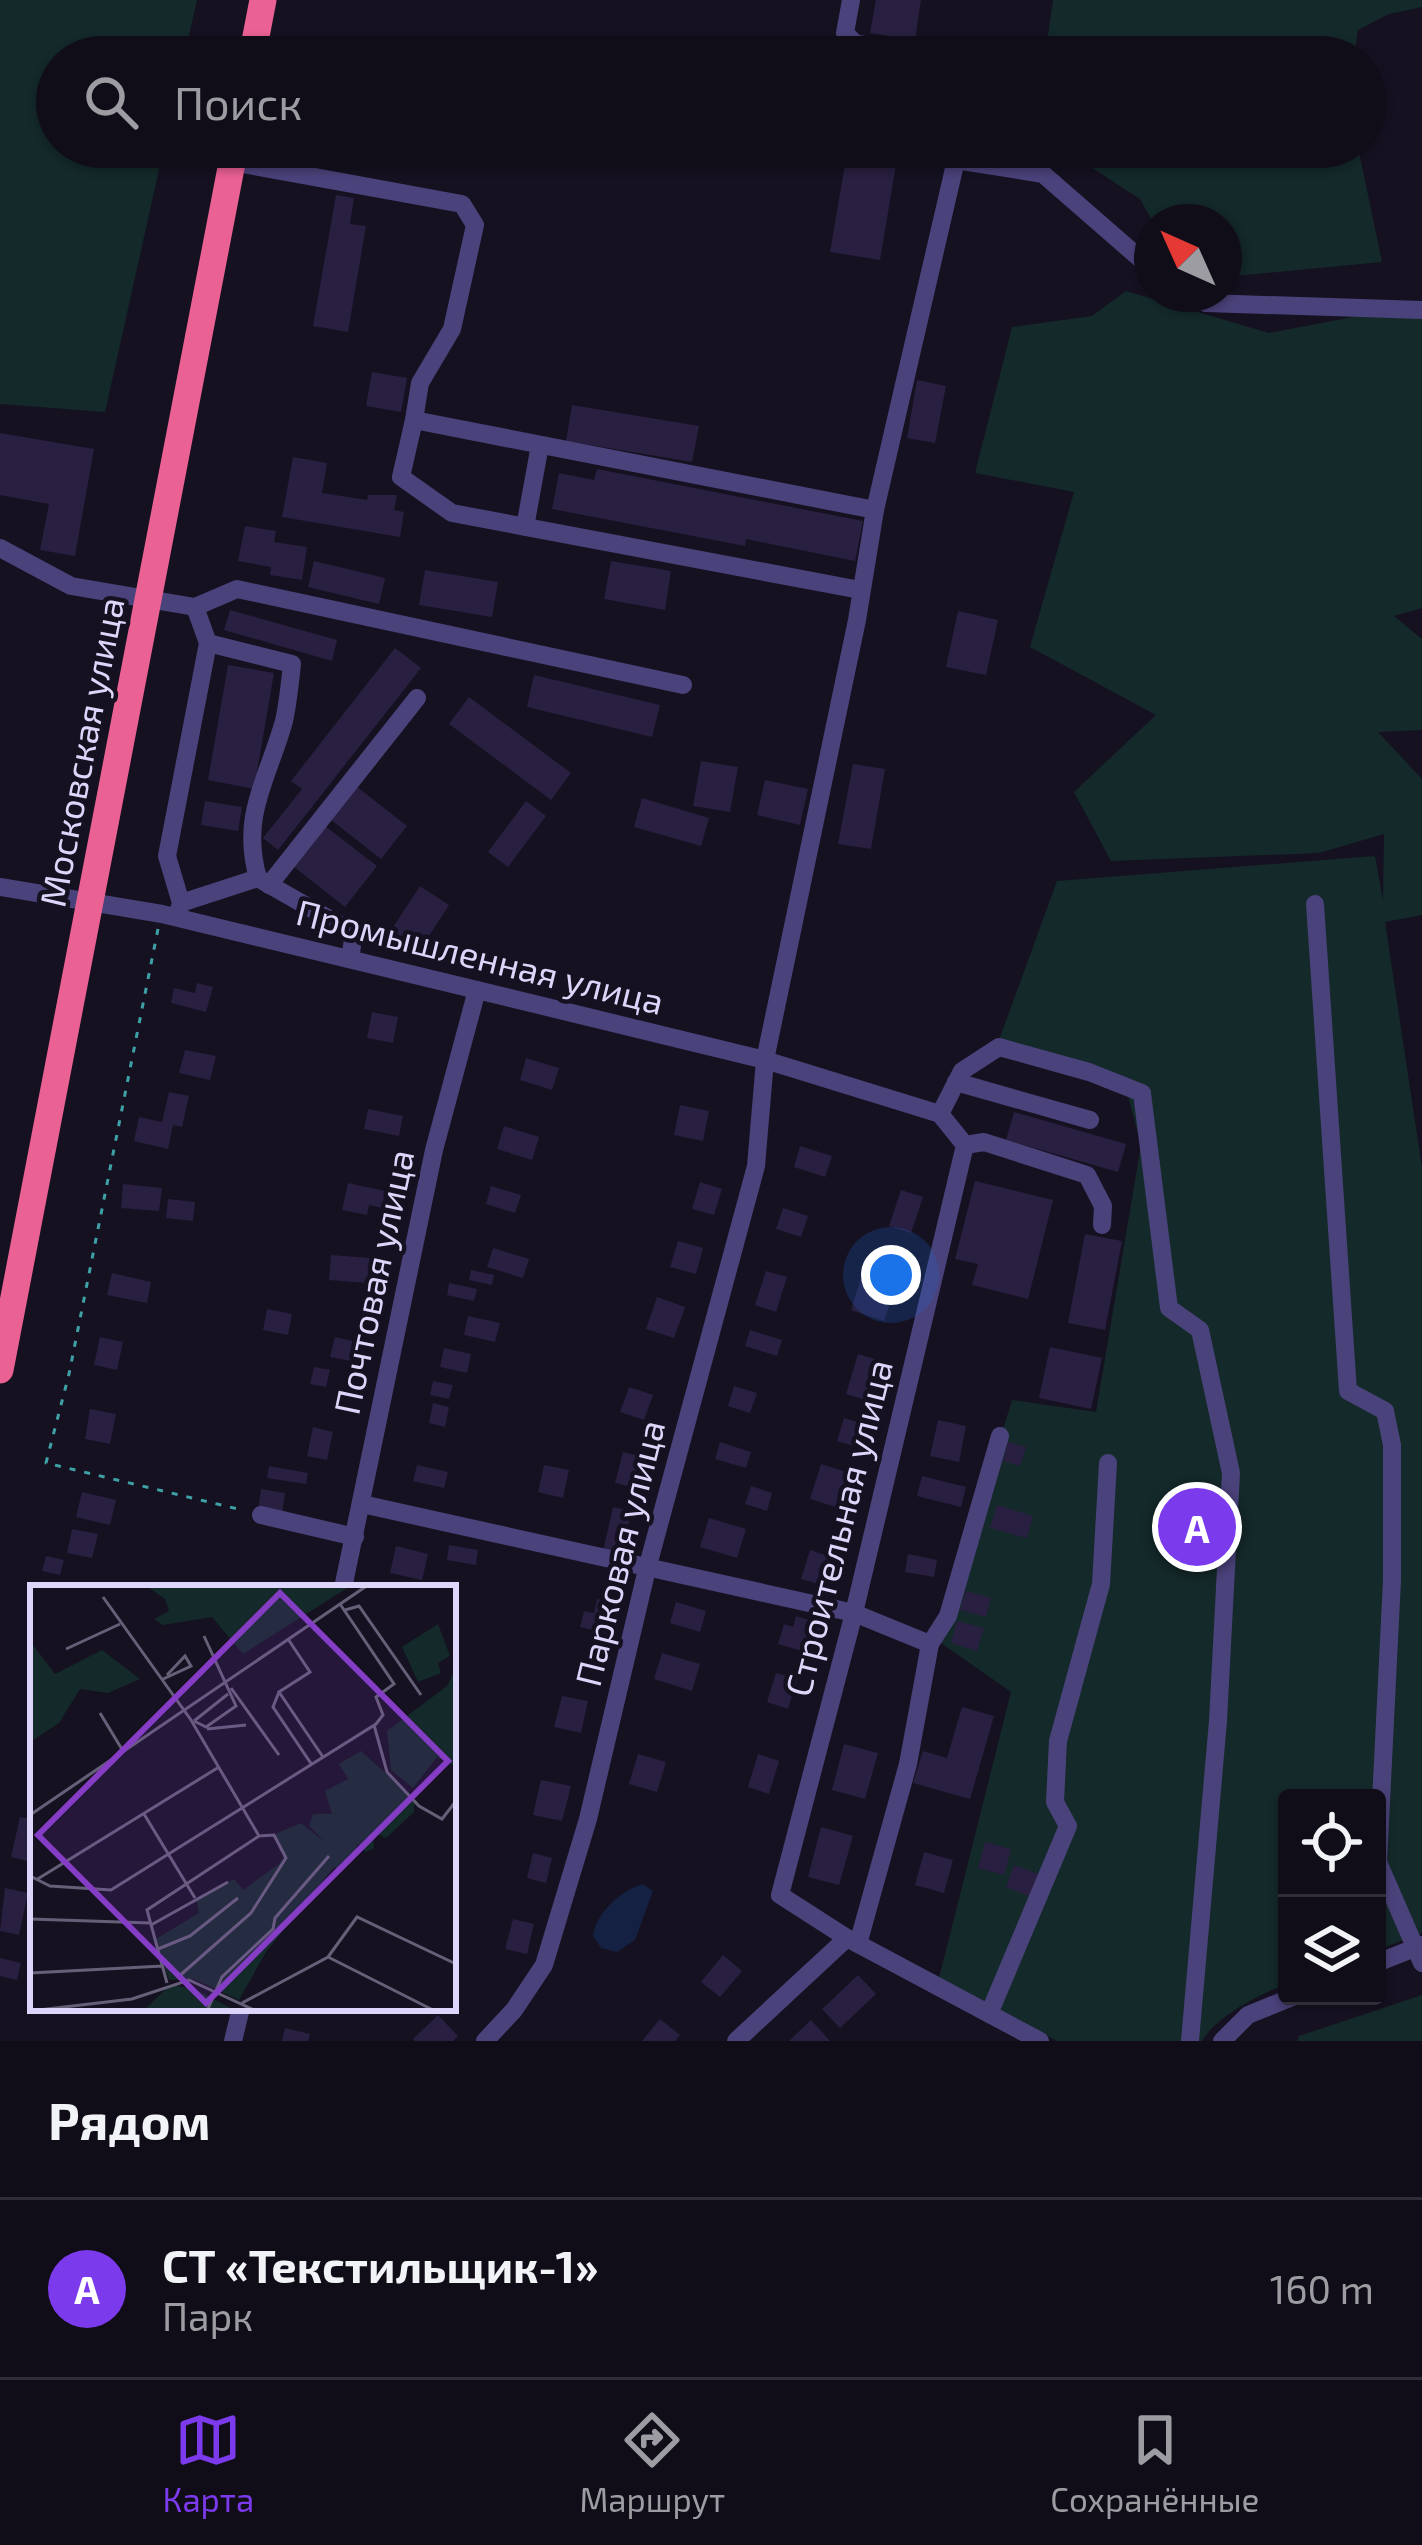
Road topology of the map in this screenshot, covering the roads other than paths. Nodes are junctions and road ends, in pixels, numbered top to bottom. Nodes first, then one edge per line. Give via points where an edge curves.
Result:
1 (263, 0) edge
2 (851, 0) edge
3 (256, 36) edge
4 (848, 36) edge
5 (230, 168) edge
6 (297, 168) edge
7 (954, 168) edge
8 (1017, 168) edge
9 (1134, 252) edge
10 (1242, 304) edge
11 (1422, 310) edge
12 (414, 420) junction
13 (540, 445) junction
14 (875, 510) junction
15 (525, 526) junction
16 (0, 548) edge
17 (860, 590) junction
18 (148, 597) junction
19 (195, 607) junction
20 (208, 643) junction
21 (683, 685) dead end
22 (417, 698) dead end
23 (263, 882) junction
24 (0, 886) edge
25 (92, 899) junction
26 (1315, 904) dead end
27 (173, 912) junction
28 (350, 959) junction
29 (477, 990) junction
30 (765, 1060) junction
31 (956, 1082) junction
32 (940, 1114) junction
33 (1090, 1120) dead end
34 (965, 1145) junction
35 (1102, 1225) dead end
36 (4, 1326) edge
37 (0, 1370) edge
38 (1000, 1436) dead end
39 (1108, 1463) dead end
40 (362, 1504) junction
41 (261, 1515) road end
42 (355, 1537) junction
43 (646, 1569) junction
44 (344, 1585) edge
45 (854, 1613) junction
46 (930, 1644) junction
47 (853, 1941) junction
48 (1420, 1952) edge
49 (1386, 1961) edge
50 (1278, 2003) edge
51 (240, 2011) edge
52 (989, 2014) junction
53 (233, 2041) edge
54 (485, 2041) edge
55 (736, 2041) edge
56 (1040, 2041) edge
57 (1190, 2041) edge
58 (1222, 2041) edge

1 - 3 highway
2 - 4 street
5 - 18 highway, Московская улица
6 - 12 street via 462,204 476,225 452,329 419,383
7 - 14 street, Парковая улица
8 - 9 street via 1043,174
10 - 11 street
12 - 13 street
12 - 15 street via 401,477 452,513
13 - 14 street
13 - 15 street
14 - 17 street, Парковая улица
15 - 17 street
16 - 18 street via 71,586
17 - 30 street, Парковая улица
18 - 19 street
18 - 25 highway, Московская улица
19 - 20 street
19 - 21 street via 237,589
20 - 23 street via 292,664 284,721 259,784 251,853
20 - 27 street via 167,856
22 - 23 street
23 - 27 street
23 - 28 street via 354,933
24 - 25 street, Промышленная улица
25 - 27 street, Промышленная улица
25 - 36 highway, Московская улица
26 - 48 street via 1348,1391 1385,1411 1392,1445 1378,1862
27 - 28 street, Промышленная улица
28 - 29 street, Промышленная улица
29 - 30 street, Промышленная улица
29 - 40 street, Почтовая улица via 434,1150
30 - 32 street, Промышленная улица
30 - 43 street, Парковая улица via 756,1166
31 - 32 street
31 - 33 street
31 - 57 street via 999,1047 1142,1093 1169,1308 1200,1330 1231,1473
32 - 34 street
34 - 35 street via 984,1142 1087,1175
34 - 45 street, Строительная улица
36 - 37 highway, Московская улица
38 - 46 street via 948,1616
39 - 52 street via 1101,1584 1058,1741 1055,1802 1068,1826
40 - 42 street, Почтовая улица
40 - 43 street
41 - 42 street
42 - 44 street, Почтовая улица
43 - 45 street
43 - 54 street, Парковая улица via 588,1820 544,1965
45 - 46 street
45 - 47 street, Строительная улица via 780,1895
46 - 47 street via 908,1764
47 - 52 street
47 - 55 street
48 - 49 street
50 - 58 street via 1248,2015
51 - 53 street
52 - 56 street

